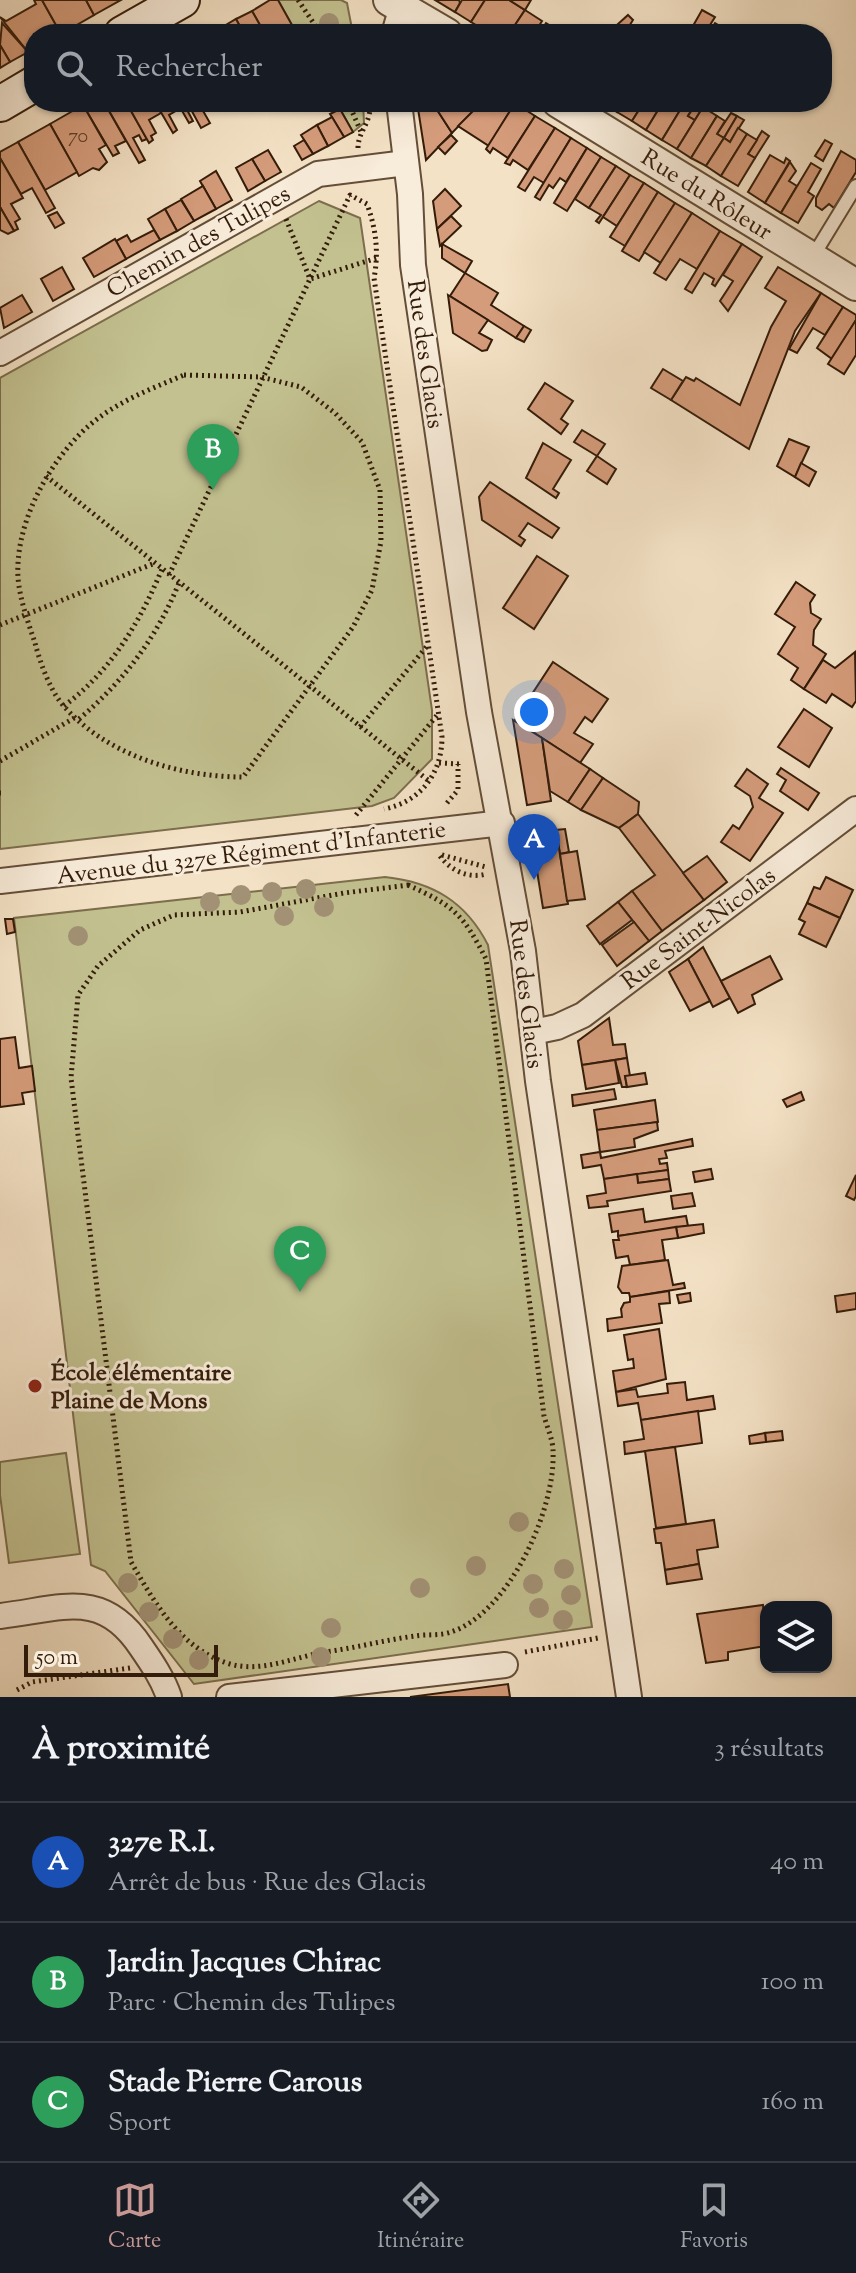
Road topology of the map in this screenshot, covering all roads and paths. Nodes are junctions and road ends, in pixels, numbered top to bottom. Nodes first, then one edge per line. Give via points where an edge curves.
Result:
1 (182, 0) edge
2 (298, 0) edge
3 (395, 15) edge
4 (140, 24) edge
5 (314, 24) edge
6 (420, 24) edge
7 (24, 90) edge
8 (0, 104) edge
9 (352, 112) edge
10 (400, 112) edge
11 (574, 112) edge
12 (361, 132) dead end
13 (406, 163) junction
14 (856, 186) edge
15 (277, 197) junction
16 (377, 258) junction
17 (812, 258) junction
18 (310, 279) junction
19 (856, 285) edge
20 (0, 353) edge
21 (261, 377) junction
22 (46, 476) junction
23 (155, 563) junction
24 (162, 569) junction
25 (169, 575) junction
26 (179, 583) junction
27 (26, 614) junction
28 (0, 625) edge
29 (428, 645) junction
30 (309, 688) junction
31 (64, 706) junction
32 (439, 713) junction
33 (77, 718) junction
34 (360, 727) junction
35 (401, 759) junction
36 (0, 761) edge
37 (439, 763) junction
38 (458, 764) dead end
39 (429, 781) junction
40 (856, 809) edge
41 (356, 815) junction
42 (340, 817) dead end
43 (502, 823) junction
44 (438, 854) dead end
45 (510, 868) junction
46 (0, 881) edge
47 (533, 1032) junction
48 (0, 1616) edge
49 (620, 1634) junction
50 (363, 1646) joint
51 (149, 1659) junction
52 (505, 1665) joint
53 (17, 1690) dead end
54 (169, 1697) edge
55 (229, 1697) edge
56 (629, 1697) edge

1 - 4 main road
2 - 5 path
3 - 6 street
7 - 8 main road
9 - 12 path
10 - 13 street, Rue des Glacis
11 - 17 street, Rue du Rôleur
13 - 15 street, Chemin des Tulipes via 328,171
13 - 43 street, Rue des Glacis via 413,265 479,712
14 - 17 lane
15 - 18 path
15 - 20 street, Chemin des Tulipes
16 - 18 path
16 - 18 path via 367,204 350,195
16 - 29 path via 374,278
17 - 19 street, Rue du Rôleur
18 - 21 path
21 - 22 path via 184,375 124,400 79,434
21 - 25 path
21 - 30 path via 301,387 335,413 362,442 380,490 381,541 372,590 353,627
22 - 23 path
22 - 27 path via 23,533 18,576
23 - 24 path
23 - 27 path
24 - 25 path
24 - 31 path via 139,624 85,690
25 - 26 path
26 - 30 path
26 - 33 path via 147,646 114,686
27 - 28 path
27 - 31 path via 39,658
29 - 32 path
29 - 34 path
30 - 33 path via 243,777 160,767
30 - 34 path
31 - 33 path
32 - 35 path
32 - 37 path
33 - 36 path
34 - 35 path
35 - 39 path
35 - 41 path
37 - 38 path
37 - 39 path
39 - 41 path via 399,806
40 - 47 street, Rue Saint-Nicolas via 583,1015
41 - 42 path
43 - 45 street, Rue des Glacis
43 - 46 street, Avenue du 327e Régiment d'Infanterie
44 - 45 path via 447,866 474,878
45 - 47 street, Rue des Glacis
47 - 49 street, Rue des Glacis
48 - 51 street via 85,1606 105,1611 124,1624
49 - 52 path via 516,1653
49 - 56 street, Rue des Glacis
50 - 50 path via 449,1633 474,1621 534,1541 551,1491 553,1449 544,1416 486,959 467,922 442,901 408,885 240,912 174,915 140,930 98,966 78,995 73,1042 71,1078 131,1562 162,1614 185,1639 229,1664 286,1662
51 - 53 path via 124,1671 32,1682
51 - 54 street
52 - 55 street

